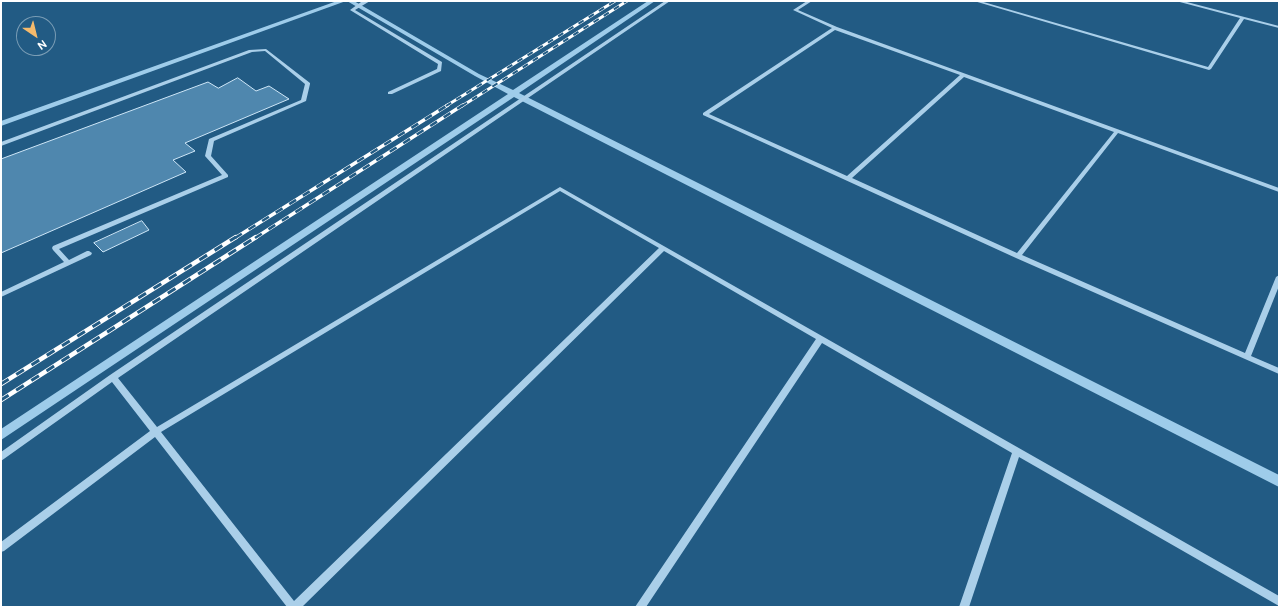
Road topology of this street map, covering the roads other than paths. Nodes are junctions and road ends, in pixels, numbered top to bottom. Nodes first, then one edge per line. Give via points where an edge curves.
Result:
1 (368, 1) edge
2 (668, 1) edge
3 (810, 1) edge
4 (976, 1) edge
5 (1178, 1) edge
6 (1243, 17) junction
7 (1279, 26) edge
8 (835, 28) junction
9 (963, 75) junction
10 (390, 93) dead end
11 (1117, 131) junction
12 (1, 144) edge
13 (848, 179) junction
14 (1279, 190) edge
15 (663, 248) junction
16 (89, 253) dead end
17 (1018, 256) junction
18 (68, 264) junction
19 (1279, 277) edge
20 (1, 295) edge
21 (822, 338) junction
22 (1247, 357) junction
23 (1279, 371) edge
24 (113, 377) junction
25 (155, 432) junction
26 (1017, 450) junction
27 (1, 457) edge
28 (1, 548) edge
29 (1279, 601) edge
30 (294, 607) edge
31 (640, 607) edge
32 (964, 607) edge

1 - 10 street via 352,10 440,63 439,70
2 - 24 street
3 - 8 street via 795,10
4 - 6 street via 1209,68
5 - 6 street
6 - 7 street
8 - 9 street
8 - 13 street via 705,114
9 - 11 street
9 - 13 street
11 - 14 street
11 - 17 street
12 - 18 street via 252,51 266,50 308,84 303,101 212,140 208,156 226,176 55,248
13 - 17 street
15 - 21 street
15 - 25 street via 560,189
15 - 30 street
16 - 18 street
17 - 22 street
18 - 20 street
19 - 22 street
21 - 26 street
21 - 31 street
22 - 23 street
24 - 25 street
24 - 27 street
25 - 28 street
25 - 30 street
26 - 29 street
26 - 32 street

